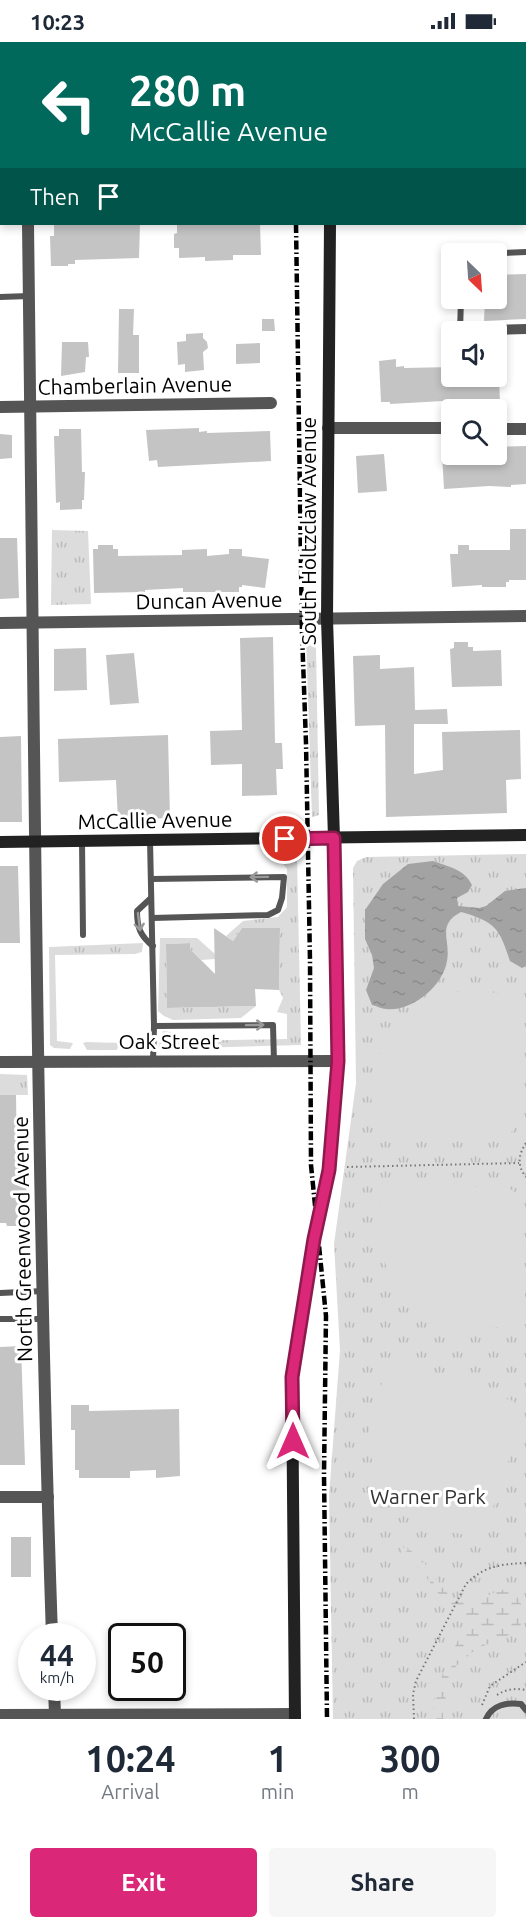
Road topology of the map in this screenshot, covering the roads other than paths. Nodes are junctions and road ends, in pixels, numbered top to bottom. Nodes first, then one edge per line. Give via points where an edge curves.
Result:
1 (28, 225) edge
2 (330, 225) edge
3 (526, 252) edge
4 (507, 253) edge
5 (29, 296) junction
6 (0, 297) edge
7 (507, 328) edge
8 (526, 329) edge
9 (507, 331) edge
10 (271, 403) dead end
11 (0, 407) edge
12 (30, 407) junction
13 (328, 428) junction
14 (441, 428) edge
15 (507, 429) edge
16 (526, 429) edge
17 (526, 616) edge
18 (327, 619) junction
19 (33, 622) junction
20 (0, 623) edge
21 (526, 835) edge
22 (334, 838) junction
23 (150, 840) junction
24 (82, 841) junction
25 (0, 842) edge
26 (36, 842) junction
27 (151, 879) junction
28 (151, 898) junction
29 (152, 918) junction
30 (83, 935) dead end
31 (153, 946) junction
32 (154, 1026) junction
33 (338, 1061) junction
34 (0, 1062) edge
35 (39, 1062) junction
36 (153, 1062) junction
37 (274, 1062) junction
38 (44, 1291) junction
39 (0, 1293) edge
40 (0, 1319) edge
41 (44, 1319) junction
42 (0, 1497) edge
43 (48, 1497) junction
44 (52, 1623) edge
45 (54, 1701) edge
46 (526, 1710) edge
47 (0, 1715) edge
48 (55, 1715) junction
49 (295, 1716) edge
50 (157, 1717) edge
51 (486, 1719) edge

1 - 5 street, North Greenwood Avenue
2 - 13 main road, South Holtzclaw Avenue
3 - 4 lane
5 - 6 lane
5 - 12 street, North Greenwood Avenue
7 - 8 lane
8 - 9 lane
10 - 12 street, Chamberlain Avenue
11 - 12 street, Chamberlain Avenue
12 - 19 street, North Greenwood Avenue
13 - 14 street
13 - 18 main road, South Holtzclaw Avenue
15 - 16 street
17 - 18 street, Duncan Avenue
18 - 19 street, Duncan Avenue
18 - 22 main road, South Holtzclaw Avenue
19 - 20 street, Duncan Avenue
19 - 26 street, North Greenwood Avenue
21 - 22 main road, McCallie Avenue
22 - 23 main road, McCallie Avenue
22 - 33 main road, South Holtzclaw Avenue
23 - 24 main road, McCallie Avenue
23 - 27 lane
24 - 26 main road, McCallie Avenue
24 - 30 lane
25 - 26 main road, McCallie Avenue
26 - 35 street, North Greenwood Avenue
27 - 28 lane
29 -> 27 lane via 268,915 278,910 284,877
28 - 29 lane
28 -> 31 lane via 137,911 137,925 142,938
29 - 31 lane
31 - 32 lane
32 - 36 lane
32 -> 37 lane via 273,1024
33 - 37 street, Oak Street
33 - 49 main road, South Holtzclaw Avenue via 329,1170 292,1377
34 - 35 street, Oak Street
35 - 36 street, Oak Street
35 - 38 street, North Greenwood Avenue
36 - 37 street, Oak Street
38 - 39 lane
38 - 41 street, North Greenwood Avenue
40 - 41 lane
41 - 43 street, North Greenwood Avenue
42 - 43 street
43 - 44 street, North Greenwood Avenue
45 - 48 street
46 - 51 lane via 521,1704 502,1704
47 - 48 street
48 - 50 street
49 - 50 street

